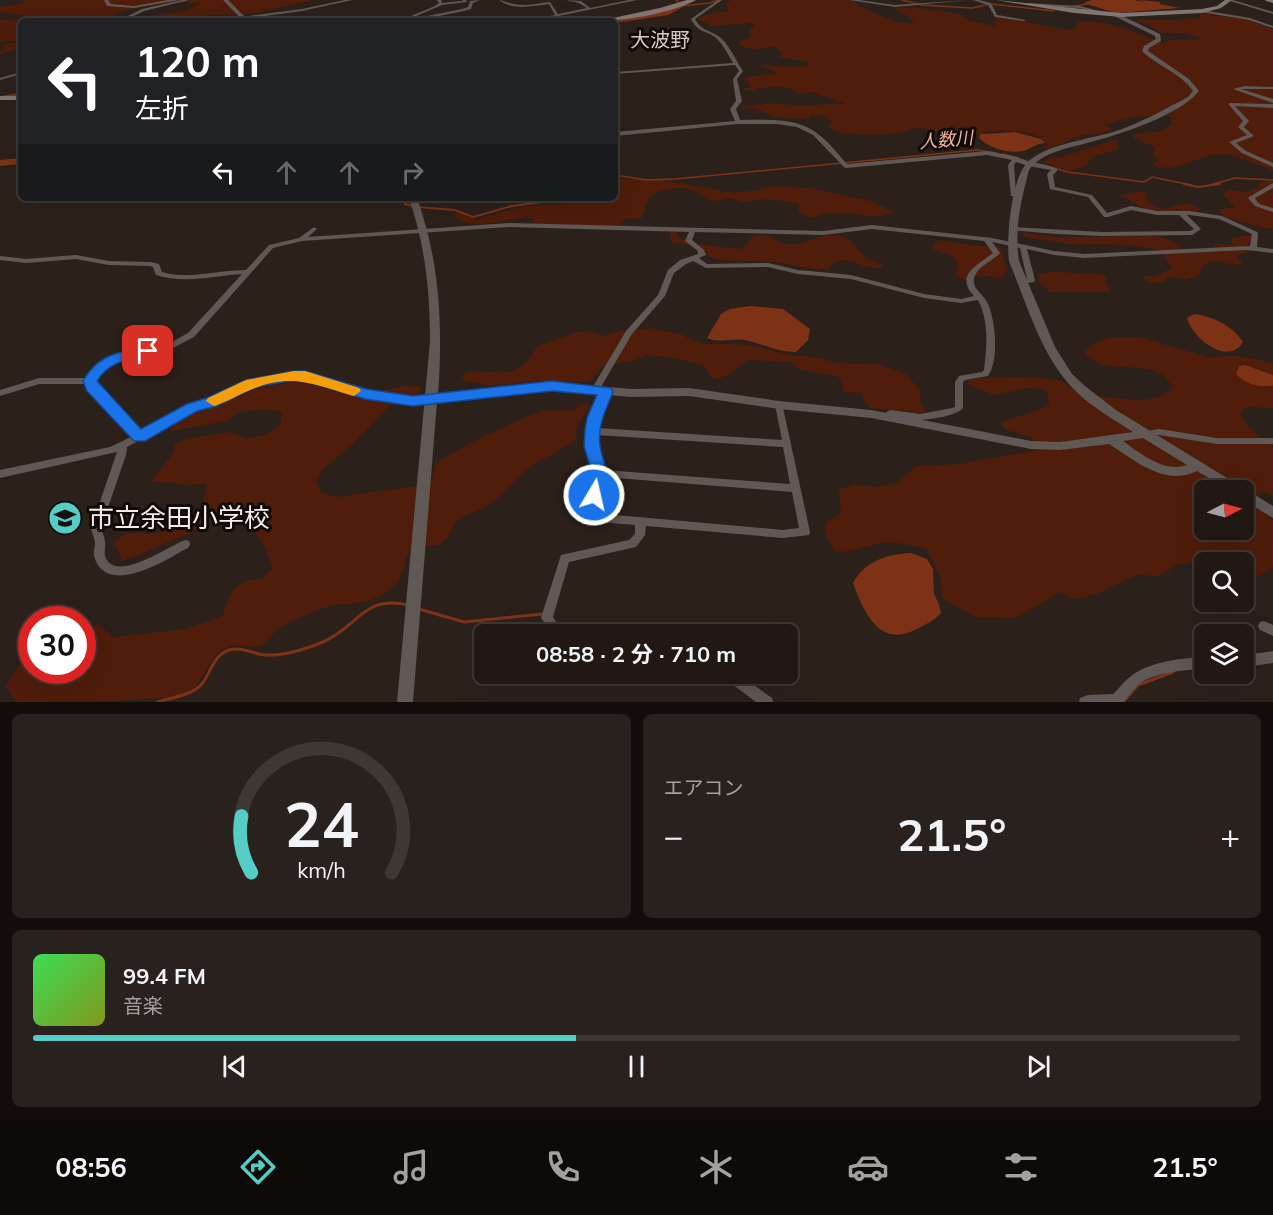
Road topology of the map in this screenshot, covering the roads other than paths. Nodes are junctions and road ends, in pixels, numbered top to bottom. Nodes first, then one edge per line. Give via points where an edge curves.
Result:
1 (106, 0) edge
2 (177, 0) edge
3 (187, 0) edge
4 (225, 0) edge
5 (350, 0) edge
6 (464, 0) edge
7 (478, 0) edge
8 (501, 0) edge
9 (568, 0) edge
10 (635, 0) edge
11 (693, 0) edge
12 (720, 0) edge
13 (851, 0) edge
14 (967, 0) edge
15 (975, 0) edge
16 (999, 0) edge
17 (1229, 0) edge
18 (1268, 0) edge
19 (440, 2) edge
20 (1273, 2) edge
21 (550, 3) junction
22 (590, 9) junction
23 (1202, 11) junction
24 (1273, 13) edge
25 (557, 15) junction
26 (1116, 15) junction
27 (126, 18) edge
28 (243, 18) edge
29 (250, 18) edge
30 (407, 18) edge
31 (423, 18) edge
32 (542, 18) edge
33 (616, 18) edge
34 (1024, 20) dead end
35 (1273, 27) edge
36 (734, 64) junction
37 (618, 73) edge
38 (18, 74) edge
39 (0, 79) edge
40 (1273, 88) edge
41 (0, 98) edge
42 (18, 98) edge
43 (1273, 100) edge
44 (1273, 106) edge
45 (738, 123) junction
46 (618, 134) edge
47 (1016, 158) junction
48 (1273, 165) edge
49 (1273, 185) edge
50 (1018, 195) junction
51 (414, 201) edge
52 (1273, 210) edge
53 (1181, 213) junction
54 (314, 229) dead end
55 (693, 229) junction
56 (1011, 229) junction
57 (424, 232) junction
58 (302, 238) junction
59 (987, 240) junction
60 (1019, 246) junction
61 (1253, 248) junction
62 (1273, 250) edge
63 (0, 258) edge
64 (695, 259) junction
65 (249, 272) junction
66 (1022, 282) junction
67 (979, 297) junction
68 (90, 381) junction
69 (600, 391) junction
70 (0, 393) edge
71 (432, 399) junction
72 (779, 405) junction
73 (887, 416) junction
74 (592, 431) junction
75 (1139, 435) joint
76 (139, 437) junction
77 (1109, 438) junction
78 (1273, 441) edge
79 (786, 444) junction
80 (122, 446) junction
81 (1197, 465) junction
82 (600, 473) junction
83 (0, 474) edge
84 (1222, 480) edge
85 (795, 488) junction
86 (1254, 501) edge
87 (1273, 513) edge
88 (641, 522) junction
89 (185, 544) dead end
90 (551, 624) edge
91 (1273, 657) edge
92 (1254, 660) edge
93 (1194, 664) edge
94 (742, 684) edge
95 (405, 702) edge
96 (766, 702) edge
97 (1085, 702) edge

1 - 2 street via 109,5 120,7
3 - 27 street
4 - 28 street
5 - 29 street
6 - 19 street
7 - 31 street via 471,2 470,8
8 - 21 street via 513,6
9 - 21 street
9 - 22 street
10 - 22 street
11 - 33 main road
12 - 36 street via 693,19 698,29 717,36 733,54
13 - 14 street via 878,5
15 - 34 street via 989,4 996,16
16 - 26 main road
17 - 23 main road
17 - 24 street
18 - 20 main road
19 - 30 street
21 - 25 street
22 - 25 street
23 - 26 main road
23 - 35 street
25 - 32 street
26 - 50 street via 1158,35 1159,40 1145,51 1192,85 1194,95 1143,123 1048,152 1029,163
36 - 37 street
36 - 45 street via 741,71 735,79 739,101 733,109
38 - 39 street
40 - 43 street via 1235,89
41 - 42 main road
44 - 48 street via 1231,104 1246,121 1241,127 1251,136 1232,142
45 - 46 street
45 - 47 street via 777,122 807,129 846,166 977,153
47 - 50 street via 1011,165 1013,195
47 - 53 street via 1056,170 1050,174 1052,188 1090,196 1106,216 1131,208
49 - 52 street via 1251,198 1257,205
50 - 56 street
51 - 57 street
53 - 56 street via 1198,229 1191,233 1064,235
53 - 61 street via 1220,217 1245,226 1256,233
54 - 58 street
55 - 57 street via 509,225
55 - 59 street via 823,233 872,227
55 - 64 street via 688,241 702,253
56 - 66 street via 1014,261
57 - 58 street
57 - 71 street via 435,303
58 - 65 street via 273,245
59 - 60 street
59 - 67 street via 997,253 970,278 972,290
60 - 61 street via 1100,256
60 - 66 street via 1032,280
61 - 62 street
63 - 65 street via 26,261 76,257 151,264 159,273 172,276
64 - 67 street via 706,266 768,264 806,273 851,277 924,296 961,301
64 - 69 street via 683,262 672,272 661,296 629,333
65 - 68 street via 191,335 170,346 113,359 97,369
66 - 81 street via 1050,347 1068,376 1104,407
67 - 73 street via 991,336 988,370 962,378 959,408 920,417 891,413
68 - 70 street via 39,381
68 - 76 street
69 - 71 street via 552,386
69 - 72 street via 689,392
69 - 74 street
71 - 76 street via 413,401 305,376 281,377 252,383 183,411
71 - 95 street
72 - 73 street
72 - 79 street
73 - 77 street via 1031,445 1060,446
74 - 79 street
74 - 82 street
75 - 77 street
75 - 78 street via 1167,433 1217,441
76 - 80 street
77 - 81 street via 1167,471 1184,472
79 - 85 street
80 - 83 street
80 - 89 street via 95,532 105,566 121,573
81 - 84 street
82 - 85 street
82 - 88 street via 587,517
85 - 88 street via 805,532 783,534
86 - 87 street
88 - 90 street via 640,535 632,544 565,558 547,618
91 - 92 street
93 - 97 street via 1145,675 1114,700
94 - 96 street

